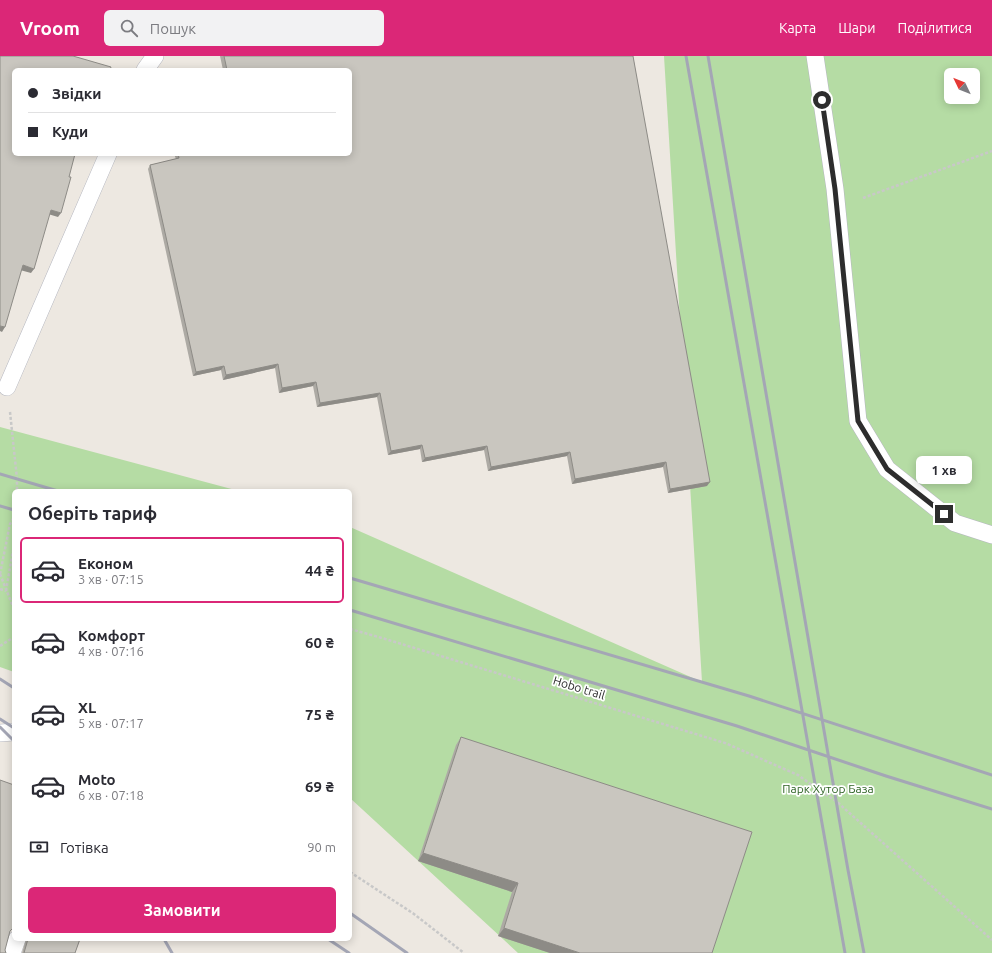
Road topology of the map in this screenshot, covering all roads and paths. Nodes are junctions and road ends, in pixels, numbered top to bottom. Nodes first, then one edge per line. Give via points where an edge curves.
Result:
1 (155, 56) edge
2 (815, 56) edge
3 (146, 68) edge
4 (992, 151) edge
5 (107, 156) edge
6 (837, 207) junction
7 (7, 387) joint
8 (17, 489) edge
9 (12, 520) edge
10 (992, 535) edge
11 (12, 556) edge
12 (0, 574) edge
13 (0, 589) edge
14 (6, 591) junction
15 (12, 604) edge
16 (352, 630) edge
17 (12, 638) edge
18 (0, 646) edge
19 (12, 732) edge
20 (0, 733) edge
21 (352, 873) edge
22 (992, 940) edge
23 (16, 941) edge
24 (12, 953) edge
25 (464, 953) edge

1 - 3 lane
2 - 6 lane
4 - 6 path
5 - 7 lane
6 - 10 lane via 858,421 887,469 955,523
7 - 8 path
9 - 12 path
11 - 14 path
12 - 14 path
13 - 14 path
14 - 15 path
16 - 22 path, Hobo trail via 725,743 798,774 836,801
17 - 18 path
19 - 20 lane
21 - 25 path via 414,914
23 - 24 lane

